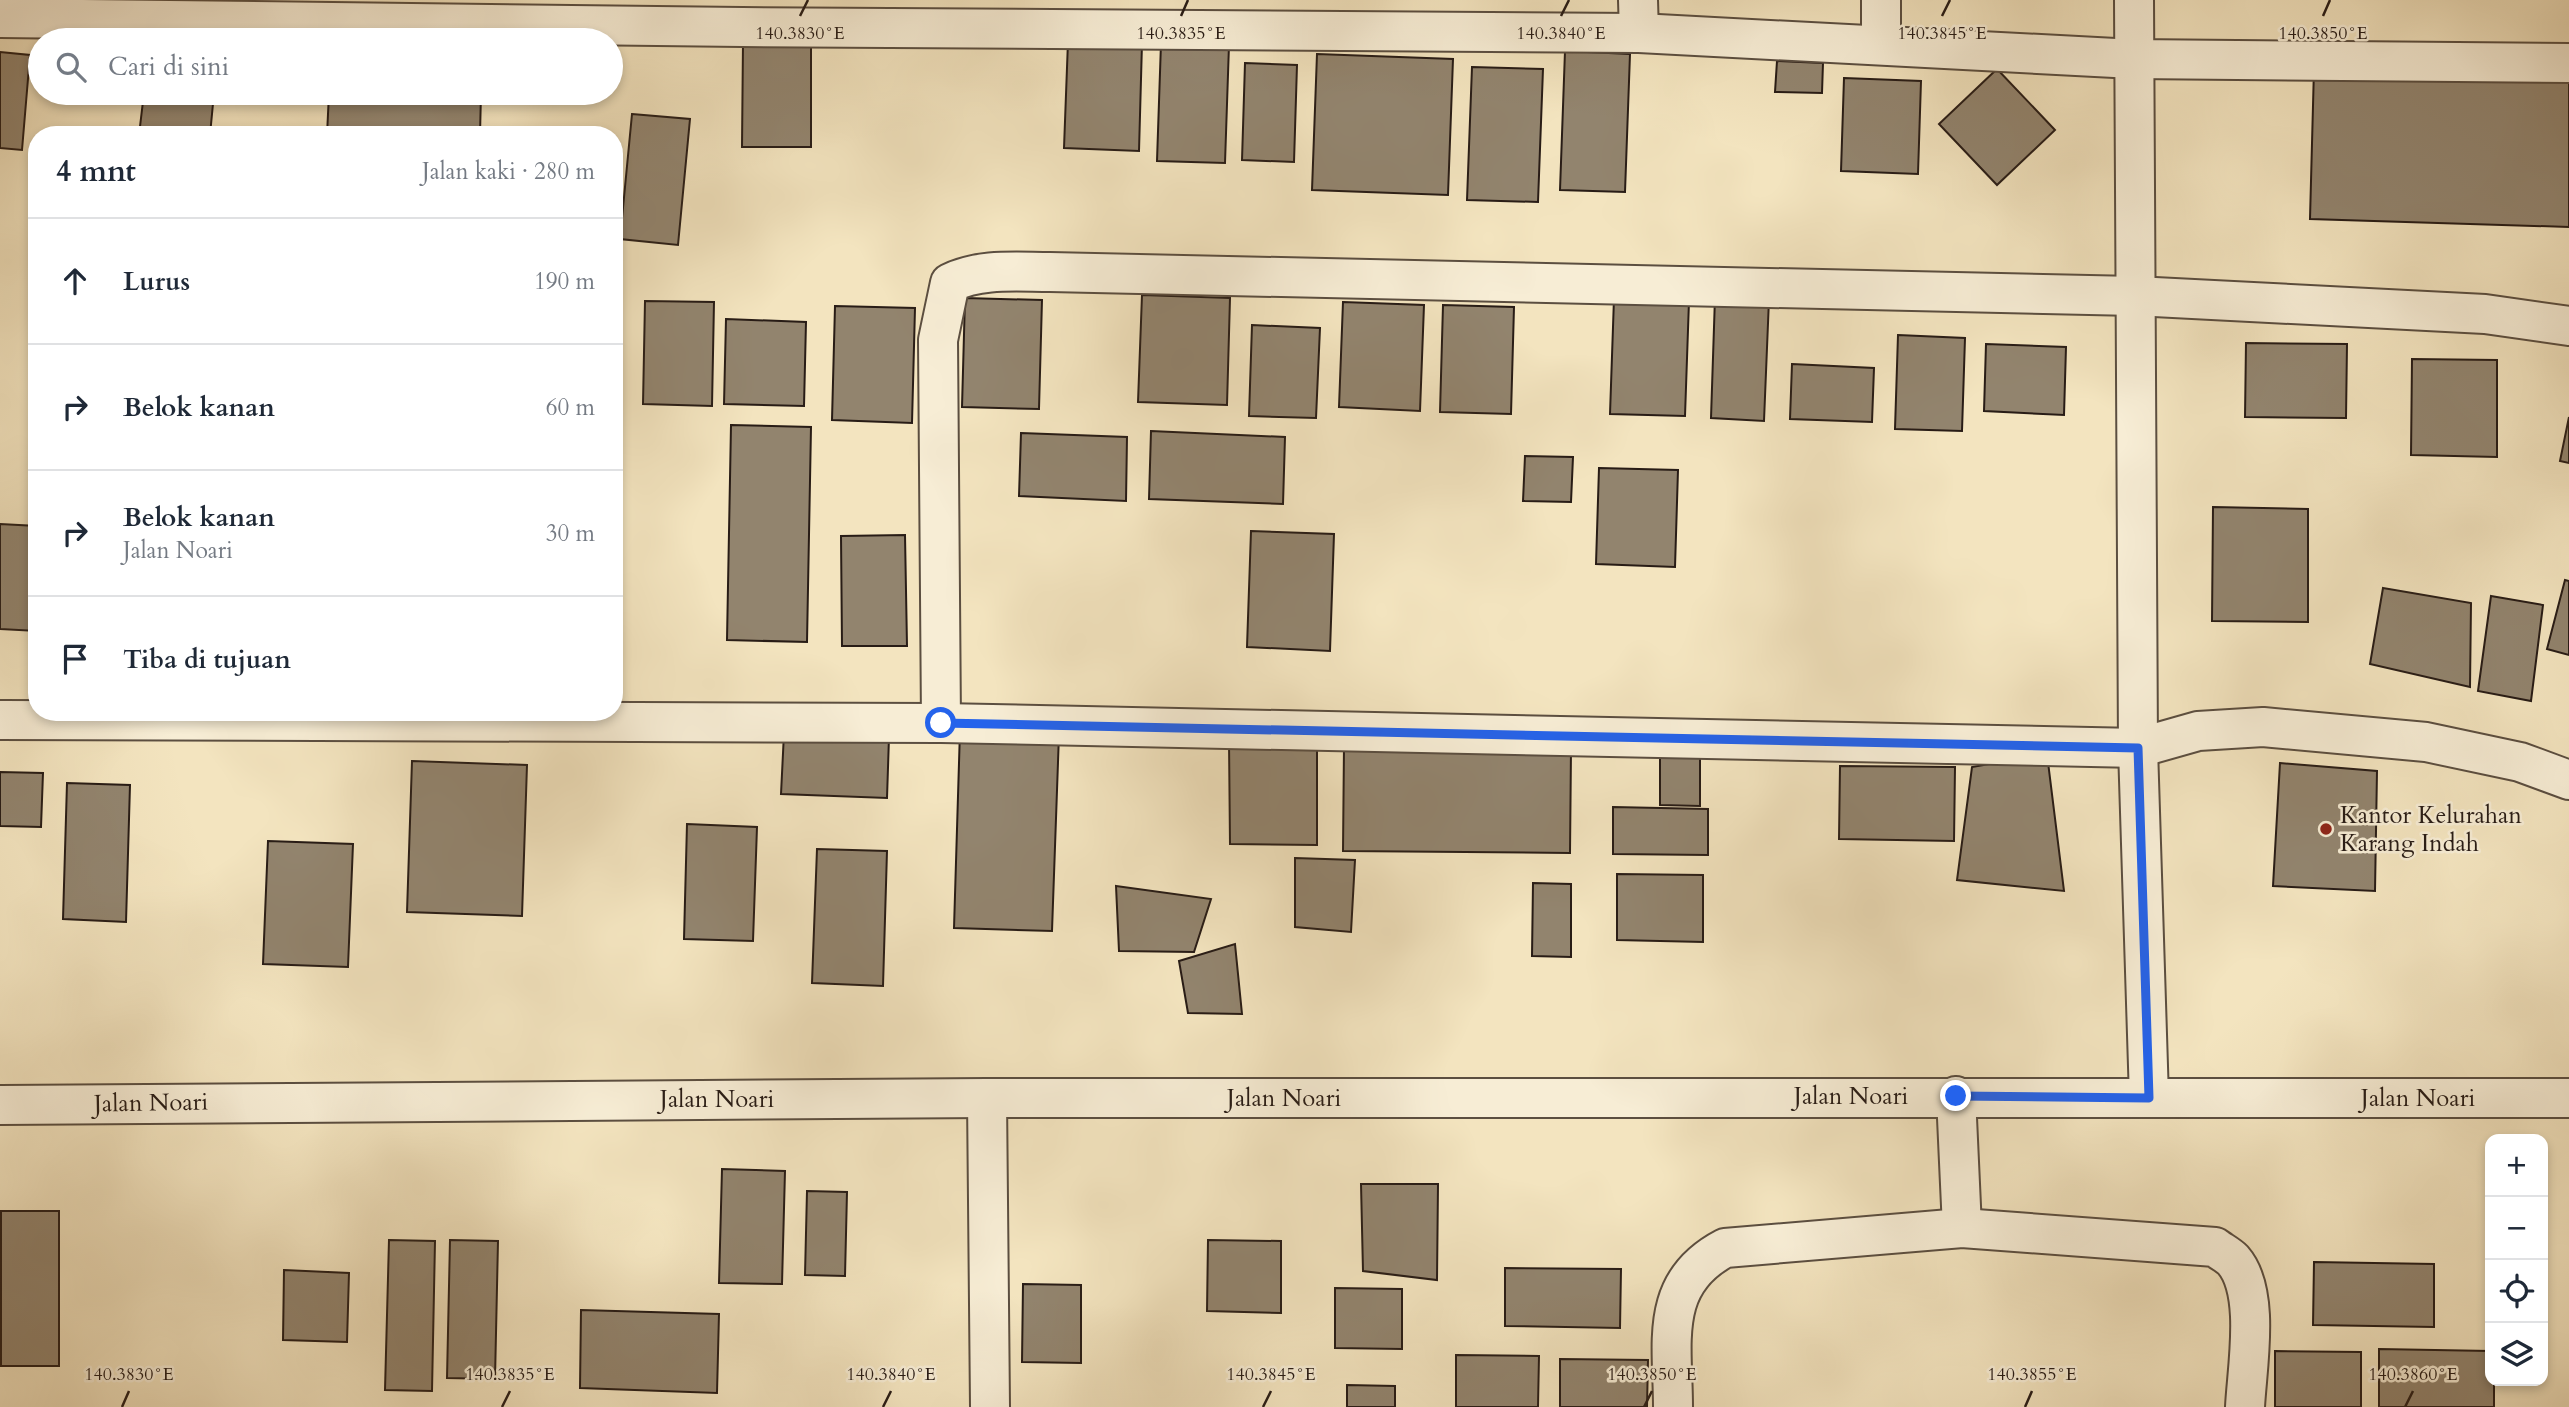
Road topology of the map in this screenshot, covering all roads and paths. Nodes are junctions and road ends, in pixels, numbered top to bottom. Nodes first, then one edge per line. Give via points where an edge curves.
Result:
1 (1881, 0) edge
2 (2134, 0) edge
3 (289, 10) edge
4 (742, 13) edge
5 (1639, 17) edge
6 (0, 18) edge
7 (1881, 45) junction
8 (2134, 59) junction
9 (2569, 63) edge
10 (2135, 296) junction
11 (2569, 326) edge
12 (0, 720) edge
13 (28, 720) edge
14 (314, 721) edge
15 (941, 723) junction
16 (2138, 748) junction
17 (2569, 780) edge
18 (1956, 1096) junction
19 (987, 1098) junction
20 (2149, 1098) junction
21 (2569, 1098) edge
22 (0, 1105) edge
23 (1962, 1228) junction
24 (990, 1407) edge
25 (1674, 1407) edge
26 (2245, 1407) edge

1 - 7 street
2 - 8 street
3 - 4 street
3 - 6 street
4 - 5 street
5 - 7 street
7 - 8 street
8 - 9 street
8 - 10 street
10 - 11 street via 2485,314
10 - 15 street via 1051,272 996,272 961,278 950,283 938,340
10 - 16 street
12 - 13 street
14 - 15 street
15 - 16 street
16 - 17 street via 2198,731 2263,727 2426,742 2520,762
16 - 20 street
18 - 19 street, Jalan Noari
18 - 20 street, Jalan Noari
18 - 23 street
19 - 22 street, Jalan Noari
19 - 24 street
20 - 21 street, Jalan Noari
23 - 25 street via 1725,1248 1708,1257 1677,1297
23 - 26 street via 2214,1247 2233,1260 2244,1280 2250,1311

